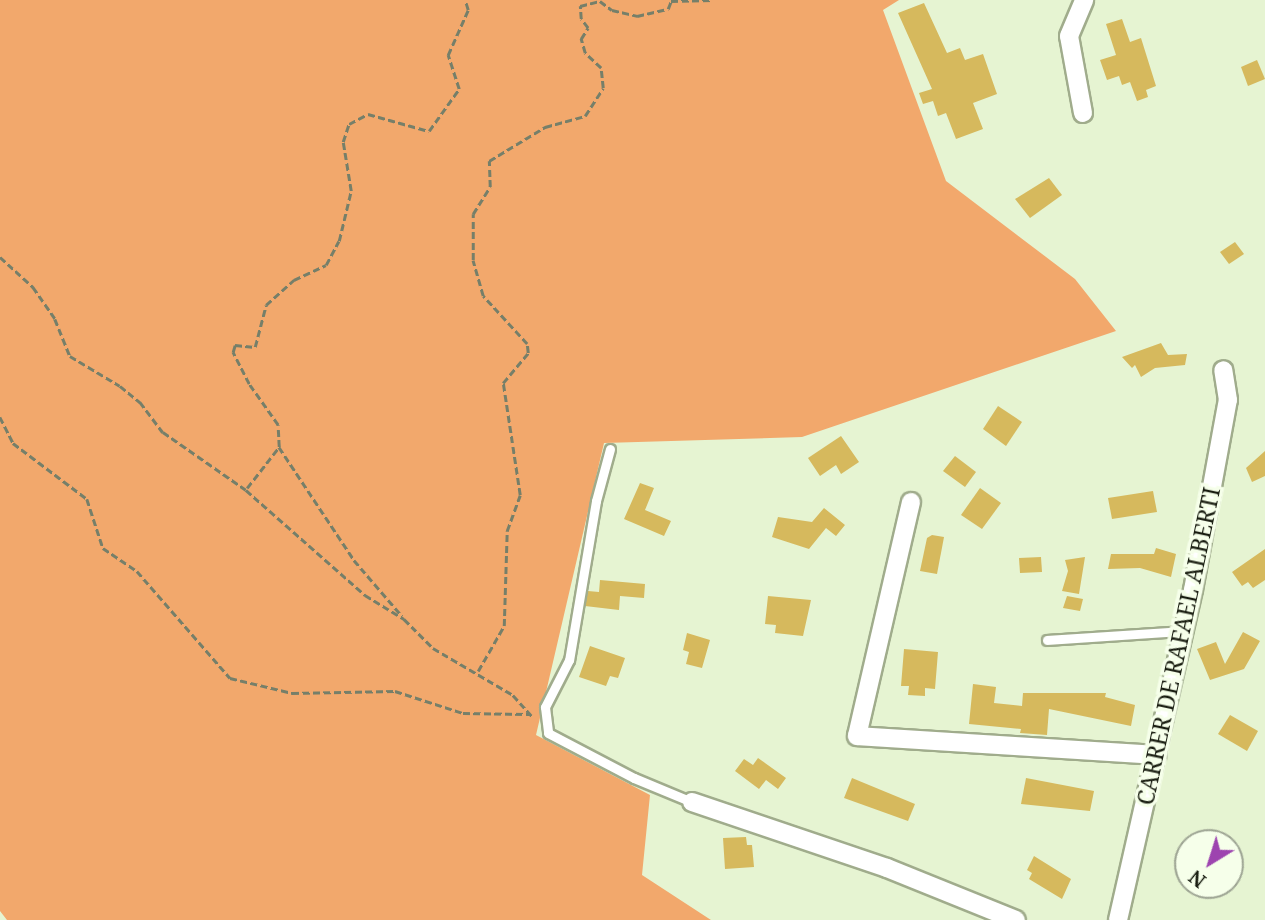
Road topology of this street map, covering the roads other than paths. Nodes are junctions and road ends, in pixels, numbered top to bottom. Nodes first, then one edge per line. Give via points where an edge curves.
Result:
1 (1084, 0) edge
2 (1083, 113) dead end
3 (1223, 370) dead end
4 (610, 449) dead end
5 (911, 502) dead end
6 (1184, 631) junction
7 (1047, 640) dead end
8 (1156, 755) junction
9 (692, 802) joint
10 (1016, 920) edge
11 (1118, 920) edge

1 - 2 street via 1069,36
3 - 6 street, CARRER DE RAFAEL ALBERTI via 1228,400
4 - 9 lane via 596,501 569,660 545,707 548,733
5 - 8 street via 857,736
6 - 7 lane
6 - 8 street, CARRER DE RAFAEL ALBERTI
8 - 11 street, CARRER DE RAFAEL ALBERTI
9 - 10 street via 887,868

